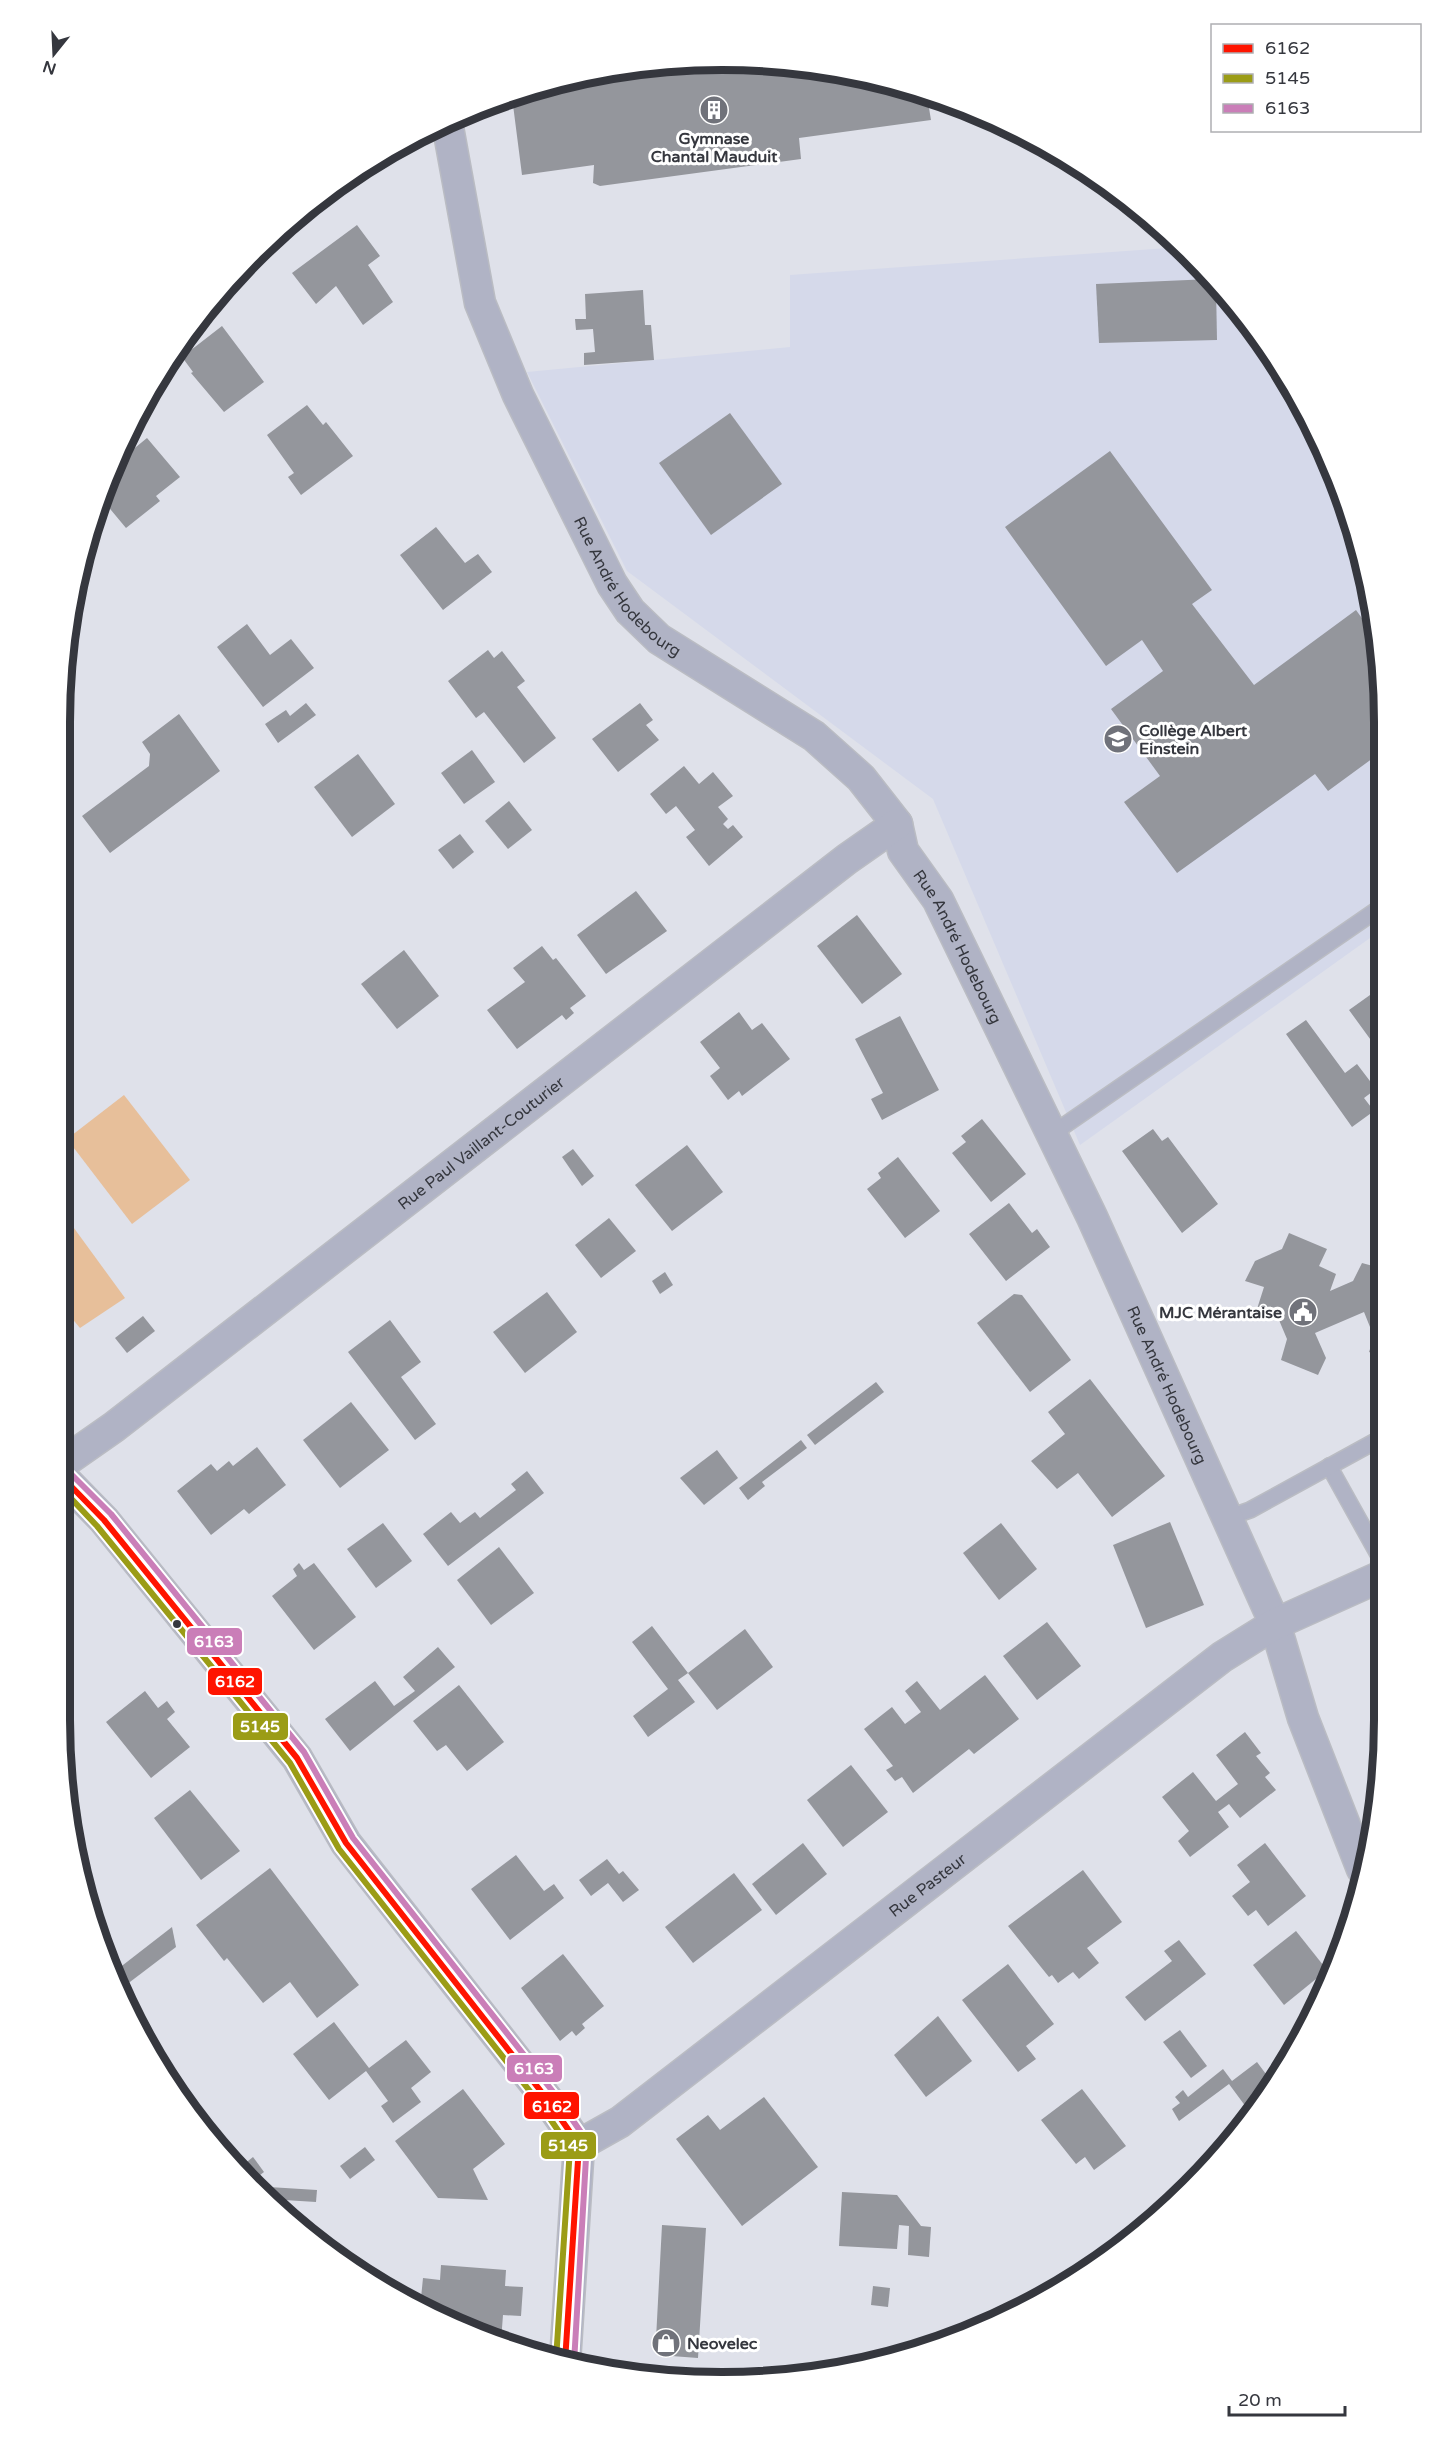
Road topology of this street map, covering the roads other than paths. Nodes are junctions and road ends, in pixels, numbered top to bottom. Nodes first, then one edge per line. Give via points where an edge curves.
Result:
1 (449, 131) edge
2 (897, 824) junction
3 (1374, 912) edge
4 (1052, 1134) junction
5 (1374, 1442) dead end
6 (70, 1458) edge
7 (1329, 1466) junction
8 (70, 1485) edge
9 (1227, 1518) junction
10 (1374, 1547) edge
11 (1374, 1579) edge
12 (1275, 1624) junction
13 (1359, 1861) edge
14 (579, 2145) junction
15 (566, 2352) edge

1 - 2 street, Rue André Hodebourg via 480,303 518,395 612,584 630,611 659,639 814,736 861,778
2 - 4 street, Rue André Hodebourg via 903,851 938,900
2 - 6 street, Rue Paul Vaillant-Couturier
3 - 4 lane
4 - 9 street, Rue André Hodebourg
5 - 7 lane
7 - 9 lane via 1250,1510
7 - 10 lane
8 - 14 street via 104,1520 297,1758 346,1843
9 - 12 street, Rue André Hodebourg
11 - 12 street, Rue Pasteur
12 - 13 street, Rue André Hodebourg via 1303,1718
12 - 14 street, Rue Pasteur via 1222,1657 620,2122
14 - 15 street

